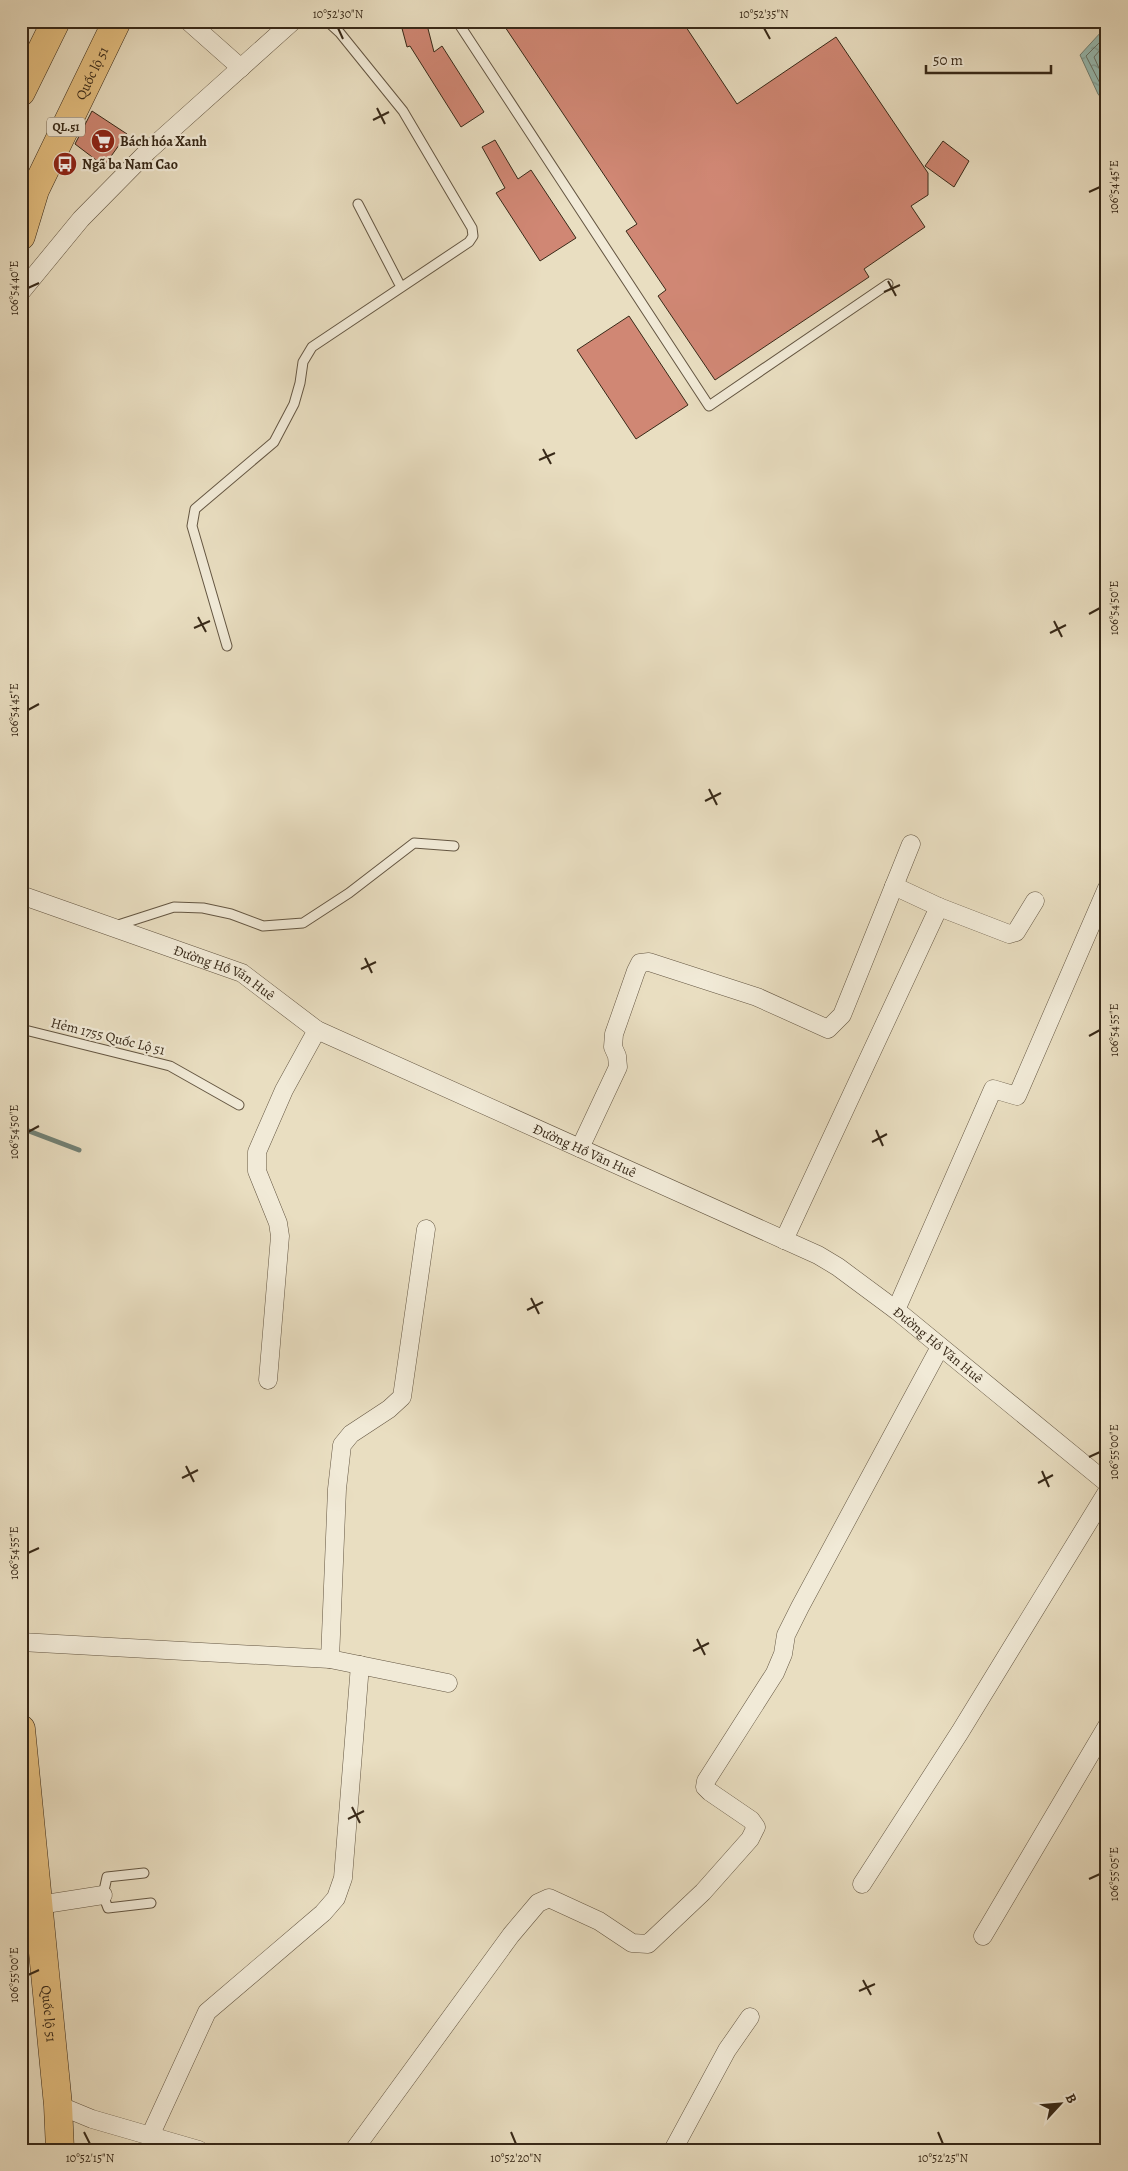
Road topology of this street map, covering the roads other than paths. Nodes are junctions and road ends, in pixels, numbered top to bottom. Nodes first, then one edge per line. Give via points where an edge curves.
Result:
1 (56, 21) edge
2 (118, 21) edge
3 (188, 21) edge
4 (293, 21) edge
5 (327, 21) edge
6 (457, 21) edge
7 (241, 68) junction
8 (21, 92) edge
9 (358, 204) dead end
10 (21, 236) edge
11 (888, 284) dead end
12 (401, 287) junction
13 (21, 292) edge
14 (227, 646) dead end
15 (911, 844) dead end
16 (454, 846) dead end
17 (894, 886) junction
18 (1107, 888) edge
19 (21, 895) edge
20 (1035, 901) dead end
21 (939, 907) junction
22 (110, 927) junction
23 (21, 1029) edge
24 (317, 1030) junction
25 (239, 1105) dead end
26 (580, 1148) junction
27 (426, 1229) dead end
28 (784, 1240) junction
29 (896, 1310) junction
30 (940, 1347) junction
31 (268, 1380) dead end
32 (1107, 1482) edge
33 (1107, 1492) edge
34 (21, 1642) edge
35 (330, 1659) junction
36 (360, 1665) junction
37 (448, 1683) dead end
38 (1107, 1726) edge
39 (21, 1729) edge
40 (144, 1873) dead end
41 (862, 1884) dead end
42 (103, 1895) junction
43 (151, 1903) dead end
44 (38, 1905) junction
45 (983, 1936) dead end
46 (750, 2016) dead end
47 (58, 2105) junction
48 (150, 2136) junction
49 (60, 2150) edge
50 (198, 2150) edge
51 (354, 2150) edge
52 (672, 2150) edge

1 - 8 highway
2 - 10 highway, Quốc lộ 51 / QL.51 via 35,190
3 - 7 street
4 - 7 street
5 - 12 lane via 403,111 472,228 473,236 469,242
6 - 11 lane via 709,406
7 - 13 street via 148,150 80,219
9 - 12 lane
12 - 14 lane via 312,347 303,362 294,404 274,442 195,509 192,526
15 - 17 street
16 - 22 lane via 414,843 349,894 303,923 263,926 203,908 174,907
17 - 21 street
17 - 26 street via 842,1015 828,1029 757,997 649,962 640,963 614,1034 613,1047 618,1067
18 - 29 street via 1017,1096 993,1089
19 - 22 street, Đường Hồ Văn Huê
20 - 21 street via 1012,934
21 - 28 street
22 - 24 street, Đường Hồ Văn Huê via 242,973
23 - 25 lane, Hẻm 1755 Quốc Lộ 51 via 170,1066
24 - 26 street, Đường Hồ Văn Huê
24 - 31 street via 284,1090 257,1152 257,1171 280,1236
26 - 28 street, Đường Hồ Văn Huê
27 - 35 street via 402,1397 351,1434 342,1445 337,1489
28 - 29 street, Đường Hồ Văn Huê via 838,1267
29 - 30 street, Đường Hồ Văn Huê
30 - 32 street, Đường Hồ Văn Huê
30 - 51 street via 800,1607 786,1635 775,1673 706,1781 705,1787 710,1792 752,1820 756,1827 750,1839 703,1892 648,1944 632,1943 599,1921 549,1898 538,1903 511,1935
33 - 41 street via 960,1732
34 - 35 street
35 - 36 street
36 - 37 street
36 - 48 street via 343,1878 336,1898 207,2012
38 - 45 street
39 - 44 highway, Quốc lộ 51
40 - 42 lane via 107,1877
42 - 43 lane via 108,1908
42 - 44 street
44 - 47 highway, Quốc lộ 51
46 - 52 street via 727,2050
47 - 48 street
47 - 49 highway, Quốc lộ 51
48 - 50 street

